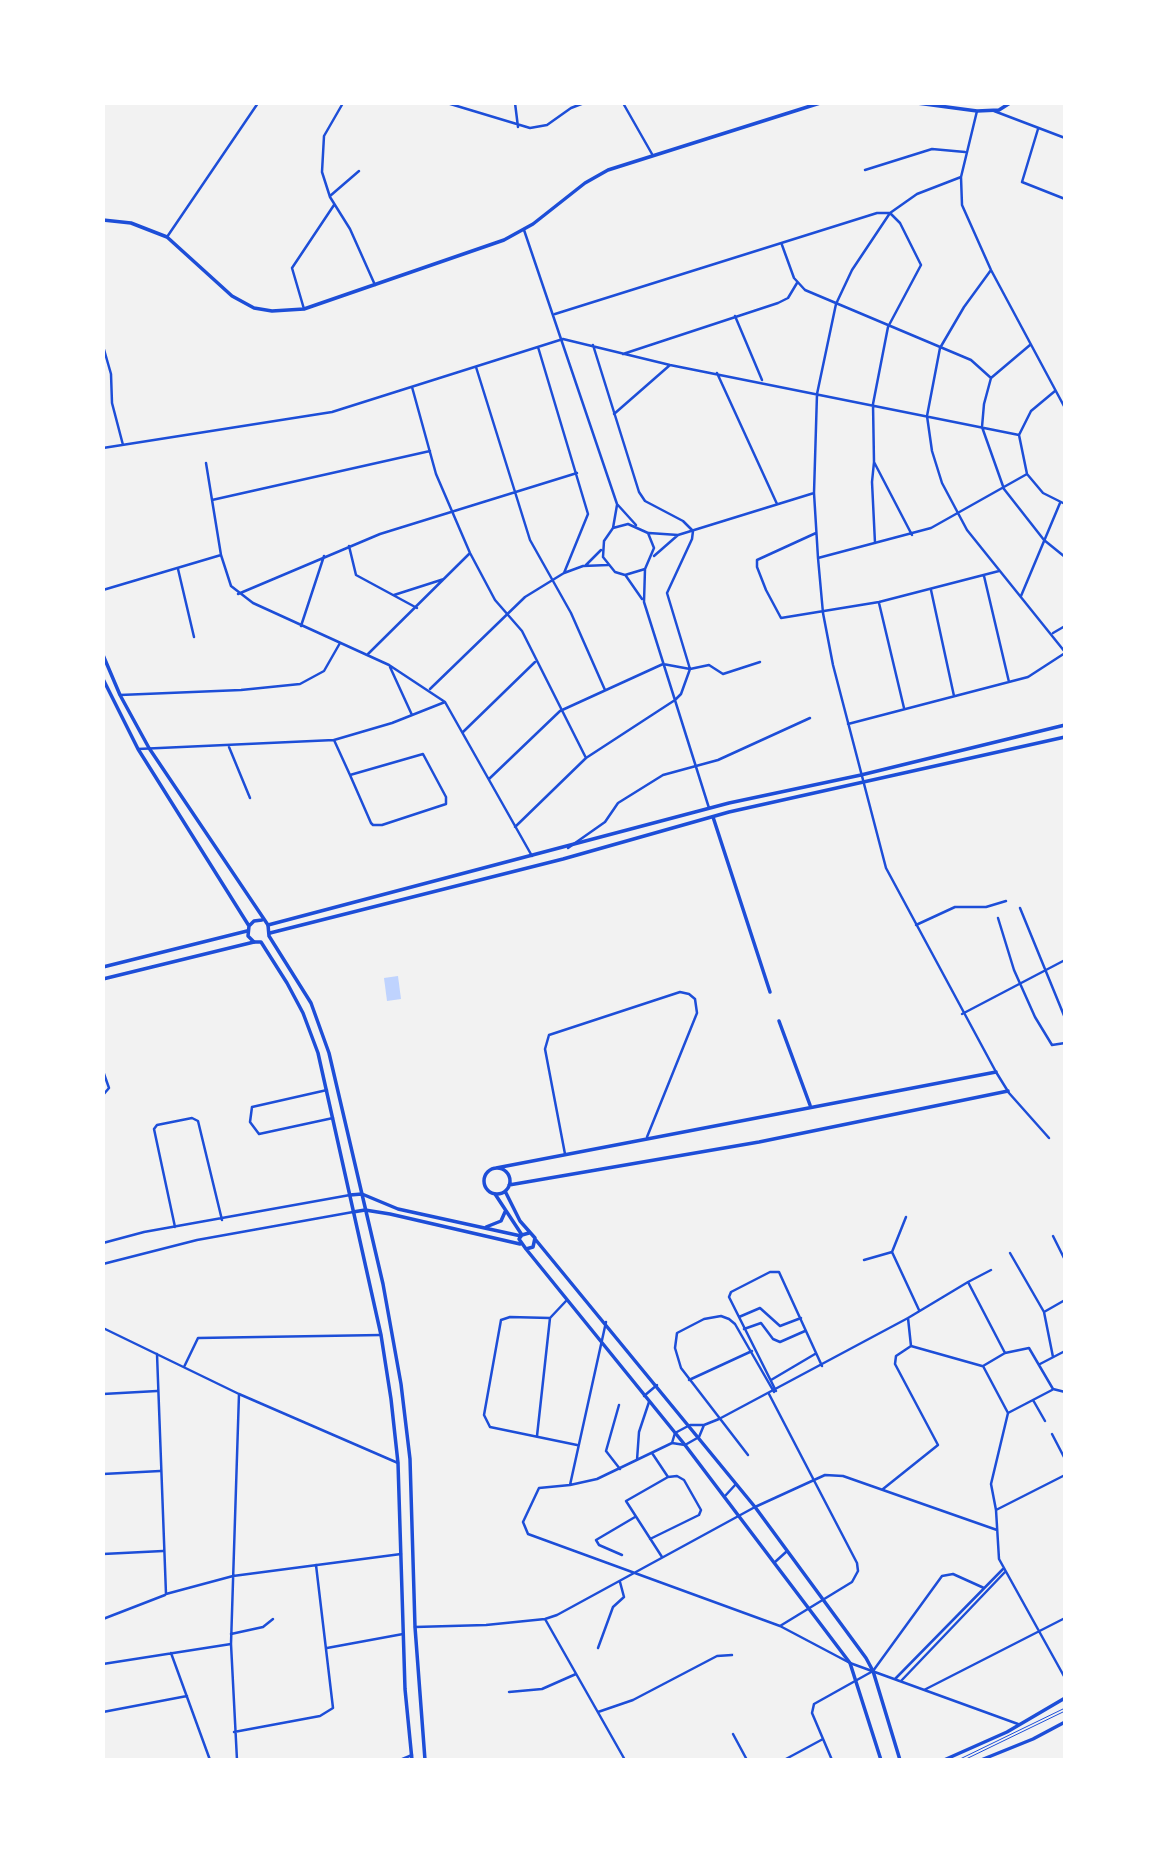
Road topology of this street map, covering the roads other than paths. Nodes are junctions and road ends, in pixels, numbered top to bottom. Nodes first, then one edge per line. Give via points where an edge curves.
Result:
1 (258, 103) edge
2 (343, 103) edge
3 (447, 103) edge
4 (515, 103) edge
5 (584, 103) edge
6 (623, 103) edge
7 (819, 103) edge
8 (917, 103) edge
9 (993, 103) edge
10 (1010, 103) edge
11 (991, 109) junction
12 (977, 111) junction
13 (518, 127) junction
14 (1038, 129) junction
15 (1064, 137) edge
16 (965, 152) junction
17 (652, 154) junction
18 (864, 170) dead end
19 (359, 171) dead end
20 (961, 177) junction
21 (330, 197) junction
22 (1065, 200) edge
23 (334, 205) junction
24 (890, 213) junction
25 (103, 220) edge
26 (524, 230) junction
27 (167, 237) junction
28 (782, 244) junction
29 (991, 270) junction
30 (797, 283) junction
31 (375, 285) junction
32 (836, 304) junction
33 (304, 309) junction
34 (555, 314) junction
35 (735, 316) junction
36 (888, 327) junction
37 (563, 340) junction
38 (593, 345) junction
39 (1030, 345) junction
40 (103, 346) edge
41 (538, 346) junction
42 (940, 348) junction
43 (623, 354) junction
44 (670, 365) junction
45 (477, 367) junction
46 (718, 373) junction
47 (991, 378) junction
48 (762, 382) junction
49 (412, 387) junction
50 (1055, 391) junction
51 (817, 394) junction
52 (873, 404) junction
53 (1065, 408) edge
54 (613, 414) junction
55 (927, 416) junction
56 (982, 427) junction
57 (1019, 435) junction
58 (123, 445) junction
59 (103, 448) edge
60 (430, 451) junction
61 (874, 462) junction
62 (206, 463) dead end
63 (577, 474) junction
64 (1027, 474) junction
65 (1004, 489) junction
66 (515, 493) junction
67 (814, 493) junction
68 (212, 500) junction
69 (1062, 503) edge
70 (617, 504) junction
71 (778, 504) junction
72 (450, 511) junction
73 (957, 516) junction
74 (636, 525) junction
75 (613, 528) junction
76 (693, 531) junction
77 (648, 533) junction
78 (816, 533) junction
79 (678, 535) junction
80 (912, 535) junction
81 (1044, 540) junction
82 (875, 543) junction
83 (349, 546) junction
84 (602, 548) junction
85 (470, 553) junction
86 (220, 555) junction
87 (324, 556) junction
88 (653, 556) junction
89 (1065, 557) edge
90 (818, 558) junction
91 (608, 565) junction
92 (583, 566) junction
93 (177, 568) junction
94 (645, 569) junction
95 (999, 571) junction
96 (564, 573) junction
97 (625, 575) junction
98 (984, 576) junction
99 (446, 579) junction
100 (550, 580) junction
101 (103, 590) edge
102 (931, 590) junction
103 (238, 594) junction
104 (394, 596) junction
105 (1021, 596) junction
106 (644, 602) junction
107 (879, 602) junction
108 (417, 608) junction
109 (507, 613) junction
110 (823, 613) junction
111 (301, 626) junction
112 (1065, 626) edge
113 (1051, 634) junction
114 (194, 637) dead end
115 (340, 643) junction
116 (1065, 652) edge
117 (368, 654) junction
118 (103, 655) edge
119 (536, 662) junction
120 (760, 662) dead end
121 (663, 664) junction
122 (389, 665) junction
123 (690, 669) junction
124 (103, 679) edge
125 (1009, 682) junction
126 (430, 689) junction
127 (605, 690) junction
128 (120, 695) junction
129 (954, 697) junction
130 (675, 700) junction
131 (445, 702) junction
132 (904, 708) junction
133 (560, 711) junction
134 (412, 715) junction
135 (810, 718) dead end
136 (848, 723) junction
137 (1065, 725) edge
138 (463, 732) junction
139 (1065, 737) edge
140 (334, 740) junction
141 (229, 747) junction
142 (149, 748) junction
143 (138, 749) junction
144 (586, 758) junction
145 (695, 766) junction
146 (350, 775) junction
147 (861, 775) junction
148 (489, 779) junction
149 (863, 783) junction
150 (250, 798) dead end
151 (709, 808) junction
152 (713, 817) junction
153 (515, 827) junction
154 (568, 848) junction
155 (532, 856) junction
156 (1006, 901) dead end
157 (1020, 908) dead end
158 (998, 918) dead end
159 (266, 923) junction
160 (916, 925) junction
161 (248, 928) junction
162 (269, 935) junction
163 (254, 942) junction
164 (261, 942) junction
165 (1065, 960) edge
166 (103, 967) edge
167 (1044, 970) junction
168 (103, 978) edge
169 (1020, 983) junction
170 (770, 992) dead end
171 (962, 1014) junction
172 (1065, 1018) edge
173 (779, 1021) dead end
174 (1065, 1043) edge
175 (103, 1071) edge
176 (996, 1072) junction
177 (327, 1090) junction
178 (1008, 1091) junction
179 (103, 1095) edge
180 (810, 1105) junction
181 (333, 1118) junction
182 (647, 1137) junction
183 (1049, 1138) dead end
184 (565, 1154) junction
185 (496, 1168) junction
186 (509, 1185) junction
187 (505, 1191) junction
188 (362, 1194) junction
189 (495, 1194) junction
190 (350, 1195) junction
191 (365, 1210) junction
192 (505, 1210) junction
193 (353, 1212) junction
194 (906, 1217) dead end
195 (222, 1220) junction
196 (175, 1227) junction
197 (484, 1228) junction
198 (529, 1233) junction
199 (521, 1235) junction
200 (1052, 1236) dead end
201 (536, 1239) junction
202 (103, 1243) edge
203 (520, 1244) junction
204 (526, 1250) junction
205 (892, 1252) junction
206 (1010, 1253) dead end
207 (864, 1260) dead end
208 (1065, 1260) edge
209 (103, 1264) edge
210 (991, 1270) dead end
211 (968, 1282) junction
212 (1065, 1300) edge
213 (566, 1301) junction
214 (919, 1310) junction
215 (1044, 1312) junction
216 (550, 1318) junction
217 (738, 1318) junction
218 (801, 1318) junction
219 (908, 1318) junction
220 (606, 1322) junction
221 (103, 1328) edge
222 (744, 1329) junction
223 (805, 1331) junction
224 (381, 1335) junction
225 (600, 1344) junction
226 (911, 1346) junction
227 (752, 1351) junction
228 (1065, 1351) edge
229 (1005, 1353) junction
230 (157, 1354) junction
231 (815, 1354) junction
232 (1054, 1357) junction
233 (1040, 1364) junction
234 (822, 1366) junction
235 (983, 1366) junction
236 (184, 1367) junction
237 (689, 1380) junction
238 (771, 1380) junction
239 (657, 1385) junction
240 (1053, 1390) junction
241 (157, 1391) junction
242 (775, 1391) junction
243 (1065, 1392) edge
244 (103, 1394) edge
245 (239, 1394) junction
246 (769, 1394) junction
247 (644, 1396) junction
248 (1033, 1400) junction
249 (649, 1402) junction
250 (619, 1405) dead end
251 (1008, 1413) junction
252 (719, 1419) junction
253 (1045, 1421) dead end
254 (690, 1424) junction
255 (704, 1425) junction
256 (675, 1433) junction
257 (1052, 1434) dead end
258 (537, 1437) junction
259 (699, 1437) junction
260 (672, 1443) junction
261 (577, 1445) junction
262 (685, 1445) junction
263 (652, 1453) junction
264 (748, 1455) dead end
265 (1065, 1459) edge
266 (637, 1460) junction
267 (398, 1463) junction
268 (620, 1469) junction
269 (160, 1471) junction
270 (103, 1474) edge
271 (1065, 1475) edge
272 (668, 1477) junction
273 (812, 1479) junction
274 (736, 1484) junction
275 (570, 1485) junction
276 (883, 1490) junction
277 (725, 1496) junction
278 (755, 1507) junction
279 (996, 1510) junction
280 (741, 1516) junction
281 (635, 1517) junction
282 (997, 1530) junction
283 (650, 1539) junction
284 (164, 1551) junction
285 (786, 1552) junction
286 (103, 1554) edge
287 (401, 1554) junction
288 (622, 1555) dead end
289 (663, 1558) junction
290 (775, 1562) junction
291 (316, 1565) junction
292 (1004, 1570) junction
293 (636, 1573) junction
294 (233, 1576) junction
295 (620, 1582) junction
296 (984, 1588) junction
297 (166, 1594) junction
298 (822, 1600) junction
299 (810, 1607) junction
300 (1065, 1618) edge
301 (103, 1619) edge
302 (273, 1619) dead end
303 (545, 1619) junction
304 (780, 1626) junction
305 (415, 1627) junction
306 (1039, 1633) junction
307 (231, 1634) junction
308 (403, 1634) junction
309 (230, 1644) junction
310 (327, 1648) junction
311 (598, 1648) dead end
312 (171, 1653) junction
313 (732, 1655) dead end
314 (850, 1663) junction
315 (103, 1664) edge
316 (873, 1671) junction
317 (576, 1674) junction
318 (856, 1678) junction
319 (1065, 1678) edge
320 (895, 1679) junction
321 (901, 1681) junction
322 (924, 1690) junction
323 (509, 1692) dead end
324 (187, 1696) junction
325 (1065, 1698) edge
326 (1065, 1708) edge
327 (1065, 1711) edge
328 (103, 1712) edge
329 (597, 1712) junction
330 (1065, 1722) edge
331 (1017, 1724) junction
332 (234, 1732) junction
333 (733, 1734) dead end
334 (823, 1739) junction
335 (412, 1757) edge
336 (210, 1760) edge
337 (237, 1760) edge
338 (400, 1760) edge
339 (425, 1760) edge
340 (625, 1760) edge
341 (747, 1760) edge
342 (784, 1760) edge
343 (832, 1760) edge
344 (881, 1760) edge
345 (900, 1760) edge
346 (944, 1760) edge
347 (958, 1760) edge
348 (964, 1760) edge
349 (981, 1760) edge

1 - 27 street
2 - 21 street via 332,117 321,155
3 - 13 street
4 - 13 street
5 - 13 street via 547,125
6 - 17 street
7 - 17 main road
8 - 12 main road
9 - 11 main road
10 - 11 main road
11 - 12 main road
11 - 14 street
12 - 16 street
14 - 15 street
14 - 22 street via 1022,182
16 - 18 street via 932,149
16 - 20 street
17 - 26 main road via 585,183
19 - 21 street
20 - 24 street via 917,194
20 - 29 street via 962,205
21 - 23 street
23 - 31 street
23 - 33 street via 292,268
24 - 28 street
24 - 32 street via 852,270
24 - 36 street via 901,223 921,265
25 - 27 main road via 131,223
26 - 31 main road via 491,246
26 - 34 street
27 - 33 main road via 232,296 254,308
28 - 30 street
28 - 34 street
29 - 39 street
29 - 42 street
30 - 32 street
30 - 35 street via 788,298
31 - 33 main road
32 - 36 street
32 - 51 street
34 - 37 street
35 - 43 street
35 - 48 street
36 - 42 street
36 - 52 street
37 - 38 street
37 - 41 street
37 - 70 street
38 - 43 street
38 - 54 street
39 - 47 street
39 - 50 street
40 - 58 street
41 - 45 street
41 - 63 street
42 - 47 street via 971,360
42 - 55 street
43 - 44 street
44 - 46 street
44 - 54 street
45 - 49 street
45 - 66 street
46 - 48 street
46 - 71 street
47 - 56 street
48 - 51 street
49 - 58 street via 332,412
49 - 60 street
50 - 53 street
50 - 57 street via 1031,411
51 - 52 street
51 - 67 street
52 - 55 street
52 - 61 street
54 - 76 street via 642,497
55 - 56 street
55 - 73 street via 932,451
56 - 57 street
56 - 65 street
57 - 64 street
58 - 59 street
60 - 68 street
60 - 72 street
61 - 80 street
61 - 82 street
62 - 68 street
63 - 66 street
63 - 96 street via 588,517
64 - 65 street
64 - 69 street via 1044,493
65 - 73 street
65 - 81 street
66 - 72 street
66 - 100 street via 530,540
67 - 71 street
67 - 78 street
68 - 86 street
69 - 81 street
70 - 74 street
70 - 75 street
71 - 76 street
72 - 83 street
72 - 85 street
73 - 80 street
73 - 95 street
74 - 75 street
74 - 77 street
75 - 84 street
76 - 79 street
76 - 123 street via 667,593
77 - 79 street
77 - 88 street
78 - 90 street
78 - 110 street via 760,557 757,567 781,618
79 - 88 street
80 - 82 street
81 - 89 street
81 - 105 street
82 - 90 street
83 - 87 street
83 - 104 street via 356,575
84 - 91 street
84 - 92 street
85 - 99 street
85 - 109 street via 489,591
86 - 93 street
86 - 103 street
87 - 103 street
87 - 111 street
88 - 94 street
90 - 110 street
91 - 92 street
91 - 97 street
92 - 96 street
93 - 101 street
93 - 114 street
94 - 97 street
94 - 106 street
95 - 98 street
95 - 105 street
96 - 100 street
97 - 106 street
98 - 102 street
98 - 125 street
99 - 104 street
99 - 108 street
100 - 109 street
100 - 127 street via 571,613
102 - 107 street
102 - 129 street
103 - 111 street
104 - 108 street
105 - 113 street
106 - 121 street
107 - 110 street
107 - 132 street
108 - 117 street
109 - 119 street via 522,631
109 - 126 street
110 - 136 street
111 - 115 street
112 - 113 street
113 - 116 street
115 - 117 street
115 - 128 street via 324,671 299,684
116 - 125 street via 1028,677
117 - 122 street
118 - 128 main road
119 - 133 street
119 - 138 street
120 - 123 street via 731,673 719,673 709,665
121 - 123 street
121 - 127 street
121 - 130 street
122 - 126 street
122 - 134 street
123 - 130 street
124 - 143 main road
125 - 129 street
126 - 131 street
127 - 133 street
128 - 142 main road
129 - 132 street
130 - 144 street
130 - 145 street
131 - 134 street
131 - 138 street
132 - 136 street
133 - 144 street
133 - 148 street
134 - 140 street
135 - 145 street
136 - 147 street
137 - 147 main road
138 - 148 street
139 - 149 main road
140 - 141 street
140 - 146 street
141 - 142 street
141 - 150 street
142 - 143 street
142 - 159 main road
143 - 161 main road
144 - 153 street
145 - 151 street
145 - 154 street via 663,775 618,803 605,822
146 - 146 street via 423,754 446,804 373,825
147 - 149 street
147 - 151 main road
148 - 153 street
149 - 152 main road
149 - 160 street via 886,868
151 - 154 main road
152 - 162 main road
152 - 170 main road
153 - 155 street
154 - 155 main road
155 - 159 main road
156 - 160 street via 986,907 955,907
157 - 167 street
158 - 169 street
159 - 161 main road via 257,920
159 - 162 main road
160 - 171 street
161 - 163 main road
161 - 166 main road
162 - 164 main road
162 - 188 main road via 319,1021
163 - 164 main road
163 - 168 main road
164 - 177 main road via 303,1013
165 - 167 street
167 - 169 street
167 - 172 street
169 - 171 street
169 - 174 street via 1052,1045
171 - 176 street
173 - 180 main road
175 - 179 street via 109,1088
176 - 178 street
176 - 180 main road
177 - 181 main road
177 - 181 street via 252,1107 250,1122 259,1134
178 - 183 street
178 - 186 main road via 759,1142
180 - 182 main road
181 - 190 main road
182 - 184 main road
182 - 184 street via 697,1013 695,999 689,994 680,992 549,1035 545,1049
184 - 185 main road
185 - 186 main road via 507,1173
185 - 189 main road via 484,1179 486,1188
186 - 187 main road
187 - 189 main road
187 - 198 main road
188 - 190 main road
188 - 191 main road
188 - 197 main road via 398,1209
189 - 192 main road
190 - 193 main road
190 - 195 street
191 - 193 main road
191 - 203 main road
191 - 305 main road via 397,1351 407,1426
192 - 197 main road via 501,1222
192 - 199 main road
193 - 209 street via 197,1240
193 - 224 main road
194 - 205 street
195 - 196 street
195 - 196 street via 194,1118 154,1129
196 - 202 street
197 - 199 main road
198 - 199 main road
198 - 201 main road
199 - 203 main road
200 - 208 street
201 - 204 main road
201 - 220 main road
203 - 204 main road
204 - 213 main road
205 - 207 street
205 - 214 street
206 - 215 street
210 - 211 street
211 - 214 street
211 - 229 street
212 - 215 street
213 - 216 street
213 - 225 main road
214 - 219 street
215 - 232 street
216 - 258 street
216 - 258 street via 501,1320 484,1415 490,1427
217 - 218 street via 760,1308 780,1326
217 - 218 street via 730,1293 774,1271 782,1276
217 - 222 street
218 - 223 street
219 - 226 street
219 - 234 street
220 - 225 street
220 - 239 main road
221 - 230 street
222 - 223 street via 761,1323 780,1342
222 - 238 street
223 - 231 street
224 - 236 street via 198,1338
224 - 267 main road
225 - 247 main road
225 - 261 street
226 - 235 street
226 - 276 street via 895,1356 895,1364 938,1446
227 - 237 street
227 - 237 street via 729,1320 713,1317 684,1326 677,1332 675,1348
227 - 242 street
228 - 232 street
229 - 233 street via 1029,1348
229 - 235 street
230 - 236 street
230 - 241 street
231 - 234 street
231 - 238 street
232 - 233 street
233 - 240 street
234 - 242 street
235 - 251 street
236 - 245 street
237 - 252 street
238 - 242 street
239 - 247 street
239 - 254 main road
240 - 243 street
240 - 248 street
241 - 244 street
241 - 269 street
242 - 246 street
245 - 267 street
245 - 294 street
246 - 252 street
246 - 273 street
247 - 249 main road
248 - 251 street
248 - 253 street
249 - 256 main road
249 - 266 street via 639,1433
250 - 268 street via 606,1451
251 - 279 street via 991,1478
252 - 255 street
252 - 264 street
254 - 255 street
254 - 256 street
254 - 259 main road
255 - 259 street
256 - 260 street
256 - 262 main road
257 - 265 street
258 - 261 street
259 - 262 street
259 - 274 main road
260 - 262 street
260 - 263 street
261 - 275 street
262 - 277 main road
263 - 266 street
263 - 272 street
266 - 268 street
267 - 287 main road
268 - 275 street
269 - 270 street
269 - 284 street
271 - 279 street
272 - 281 street via 628,1499
272 - 283 street via 684,1480 702,1510
273 - 276 street via 836,1474
273 - 278 street
273 - 298 street via 858,1571 852,1582
274 - 277 street
274 - 278 main road
275 - 293 street via 539,1488 523,1522 525,1530
276 - 282 street
277 - 280 main road
278 - 280 street
278 - 285 main road
279 - 282 street
280 - 289 street
280 - 290 main road
281 - 283 street
281 - 288 street via 596,1540
282 - 292 street via 997,1551
283 - 289 street
284 - 286 street
284 - 297 street
285 - 290 street
285 - 298 main road
287 - 291 street
287 - 308 main road
289 - 293 street
290 - 299 main road
291 - 294 street
291 - 310 street
292 - 296 street
292 - 306 street
292 - 321 street
293 - 295 street
293 - 304 street
294 - 297 street
294 - 307 street
295 - 303 street
295 - 311 street via 624,1597 612,1607
296 - 316 street via 953,1574 942,1576
296 - 320 street
297 - 301 street
298 - 299 street
298 - 316 main road
299 - 304 street
299 - 314 main road
300 - 306 street
302 - 307 street via 263,1627
303 - 305 street
303 - 317 street
304 - 314 street
305 - 339 main road
306 - 319 street
306 - 322 street
307 - 309 street
308 - 310 street
308 - 335 main road
309 - 312 street
309 - 332 street
310 - 332 street via 333,1708 320,1716
312 - 315 street
312 - 324 street
313 - 329 street via 717,1656 633,1700
314 - 316 street
314 - 318 main road
316 - 318 street
316 - 320 street
316 - 345 main road
317 - 323 street via 542,1689
317 - 329 street
318 - 334 street via 814,1704 812,1713
318 - 344 main road
320 - 321 street
321 - 322 street
322 - 331 street
324 - 328 street
324 - 336 street
325 - 331 main road
326 - 347 lane
327 - 348 lane
329 - 340 street
330 - 349 main road
331 - 346 main road
332 - 337 street
333 - 341 street
334 - 342 street
334 - 343 street
335 - 338 street

